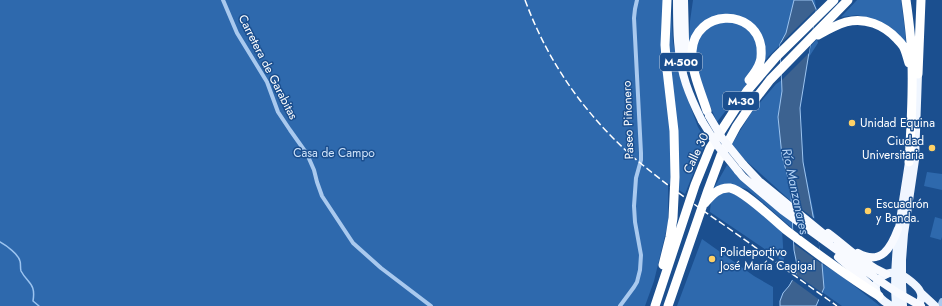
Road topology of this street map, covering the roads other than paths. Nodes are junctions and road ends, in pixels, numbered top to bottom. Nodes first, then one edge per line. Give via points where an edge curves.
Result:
1 (223, 0) edge
2 (637, 0) edge
3 (667, 0) edge
4 (677, 0) edge
5 (684, 0) edge
6 (834, 0) edge
7 (848, 0) edge
8 (906, 0) edge
9 (921, 0) edge
10 (812, 38) junction
11 (918, 74) joint
12 (912, 98) junction
13 (708, 113) junction
14 (710, 148) junction
15 (909, 162) joint
16 (740, 168) junction
17 (702, 206) junction
18 (804, 218) junction
19 (806, 228) junction
20 (898, 228) junction
21 (842, 244) junction
22 (861, 267) junction
23 (886, 274) junction
24 (898, 274) junction
25 (877, 279) junction
26 (878, 293) junction
27 (921, 293) junction
28 (942, 301) edge
29 (431, 306) edge
30 (620, 306) edge
31 (650, 306) edge
32 (655, 306) edge
33 (668, 306) edge
34 (891, 306) edge
35 (896, 306) edge
36 (903, 306) edge
37 (911, 306) edge
38 (920, 306) edge
39 (935, 306) edge
40 (940, 306) edge

1 - 29 street, Carretera de Garabitas via 237,33 267,82 278,112 307,154 322,196 342,227 365,254
2 - 30 street, Paseo Piñonero via 634,18 641,153 634,206 641,255 640,270 634,287
3 - 31 highway via 665,45 674,131 673,218 666,256
4 - 16 highway, M-500, bridge via 680,61 693,102 717,145
5 - 13 highway, M-500 via 685,39 690,69
6 - 14 highway, Calle 30 / M-30 via 776,57 747,91
7 - 10 highway, Calle 30 / M-30
8 - 12 highway via 910,30
9 - 11 highway
10 - 12 highway via 836,25 856,20 879,25 902,44 907,55
10 - 17 highway, Calle 30 / M-30 via 770,80 736,127 721,155
11 - 24 main road via 915,160
12 - 15 highway
13 - 14 highway via 696,79 692,58 693,45 699,31 706,24 724,18 735,18 747,24 757,35 761,50 760,63 726,115
13 - 16 highway, M-500, bridge
14 - 32 highway, Calle 30 / M-30 via 695,185
15 - 20 main road
16 - 18 highway, M-500
16 - 19 highway, M-500 via 743,177
17 - 26 highway via 721,189 736,190 837,268
17 - 33 highway, M-30
18 - 21 highway, M-500
18 - 22 highway, M-500
19 - 22 highway, M-500
19 - 26 highway, M-500
20 - 21 highway, M-500 via 892,245 887,251 875,257 864,256
20 - 24 main road
21 - 23 highway, M-500 via 865,263
22 - 25 highway, M-500
23 - 24 main road
23 - 26 main road via 877,284
24 - 27 main road via 915,284
24 - 35 main road
24 - 36 main road
25 - 37 highway, M-500, bridge
25 - 38 highway, M-500, bridge
26 - 34 main road via 884,302
27 - 38 main road
27 - 39 main road
28 - 40 street

